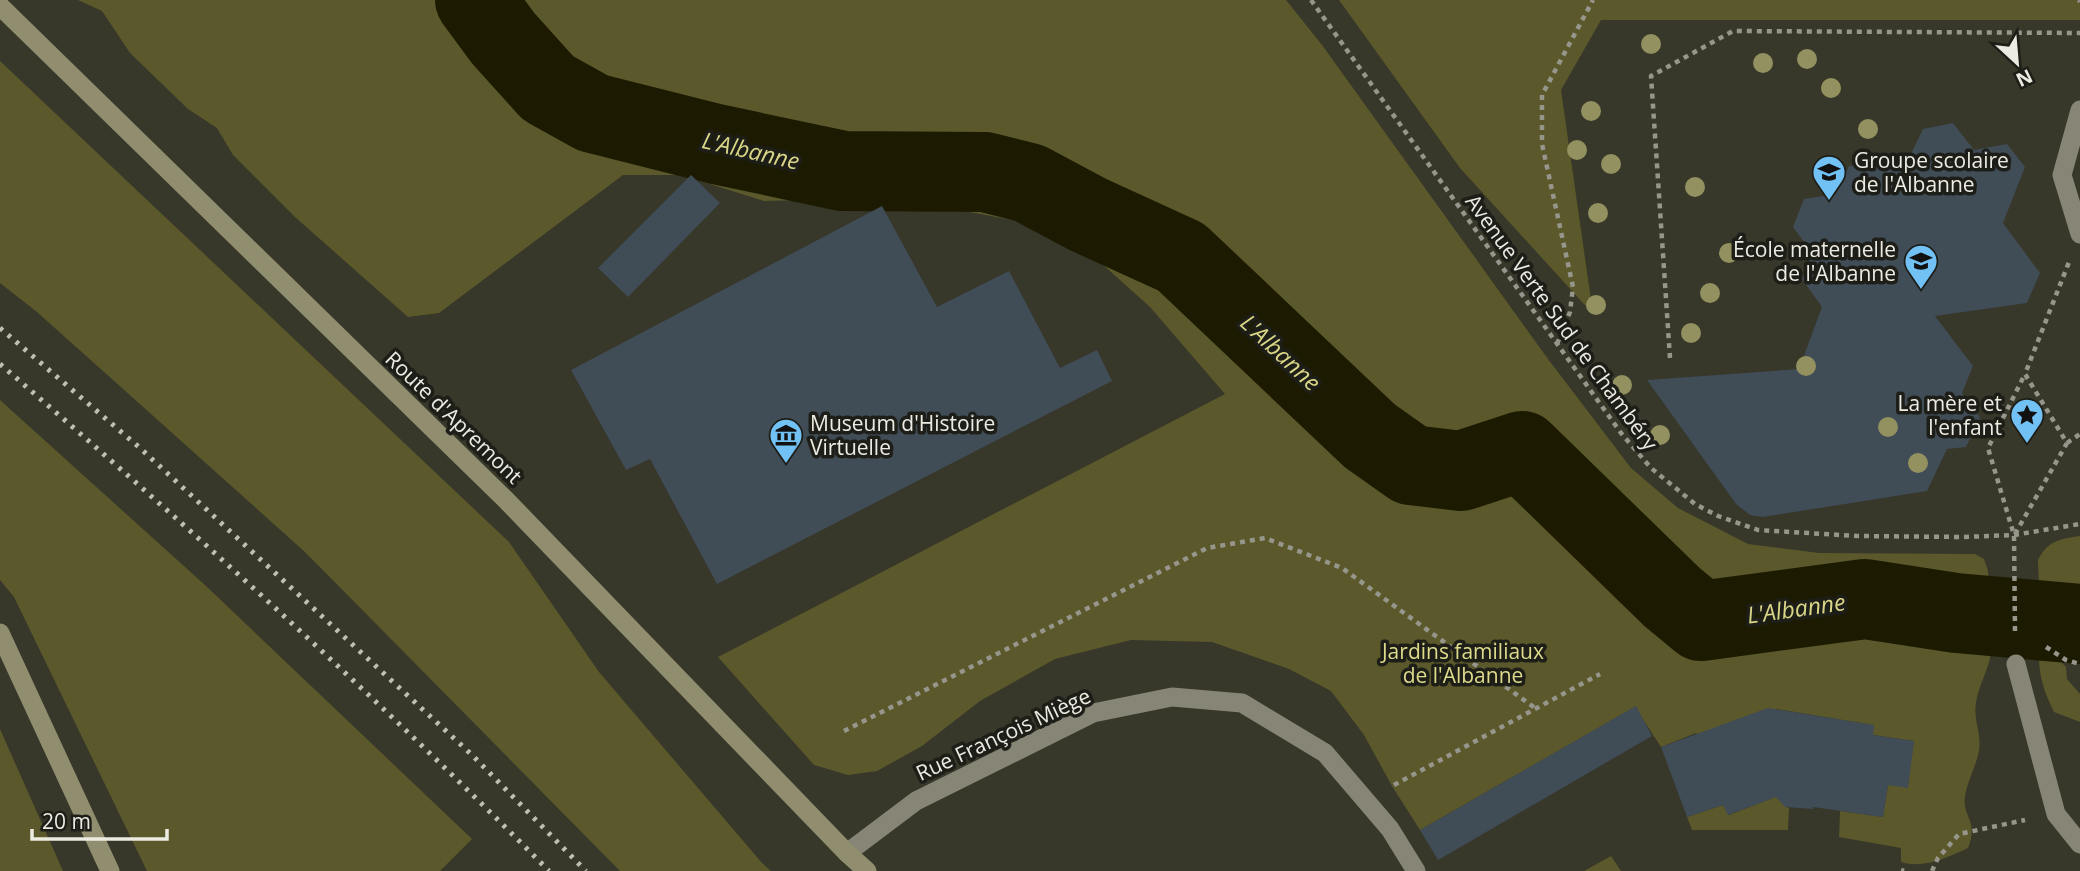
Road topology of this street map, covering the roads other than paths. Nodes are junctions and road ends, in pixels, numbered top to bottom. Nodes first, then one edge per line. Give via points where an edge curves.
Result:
1 (0, 6) edge
2 (2080, 110) edge
3 (2080, 234) edge
4 (0, 633) edge
5 (2016, 664) road end
6 (2080, 844) edge
7 (847, 853) junction
8 (110, 871) edge
9 (867, 871) edge
10 (1416, 871) edge

1 - 7 main road, Route d'Apremont via 506,500
2 - 3 street via 2062,176
4 - 8 main road
5 - 6 street via 2056,814
7 - 9 main road, Route d'Apremont
7 - 10 street, Rue François Miège via 916,801 1093,713 1172,697 1242,703 1325,753 1390,829

